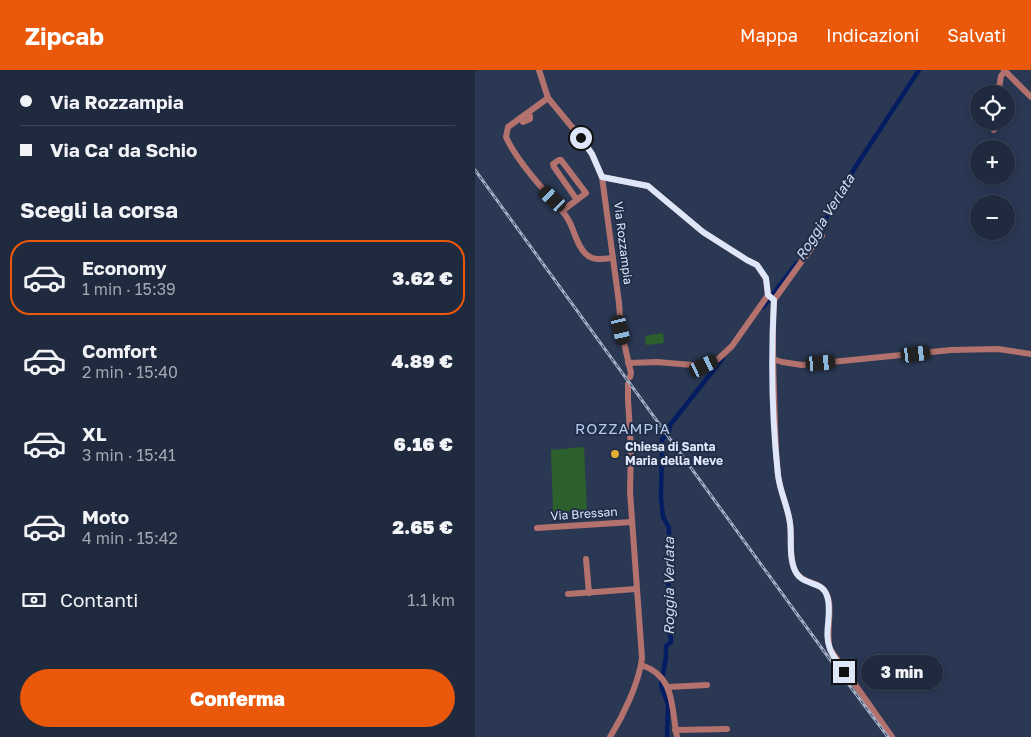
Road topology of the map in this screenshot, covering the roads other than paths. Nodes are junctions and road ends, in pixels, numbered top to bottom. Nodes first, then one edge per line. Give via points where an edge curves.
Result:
1 (539, 70) edge
2 (1004, 70) edge
3 (1000, 85) edge
4 (1031, 97) edge
5 (548, 98) junction
6 (602, 177) junction
7 (577, 200) junction
8 (562, 211) junction
9 (822, 236) dead end
10 (613, 258) junction
11 (771, 297) junction
12 (1031, 354) edge
13 (773, 359) junction
14 (628, 363) junction
15 (632, 522) junction
16 (537, 528) dead end
17 (586, 559) dead end
18 (637, 589) junction
19 (589, 593) junction
20 (568, 594) dead end
21 (641, 665) junction
22 (707, 684) dead end
23 (669, 687) junction
24 (727, 729) dead end
25 (676, 734) edge
26 (609, 737) edge
27 (892, 737) edge

1 - 5 street, Via Rozzampia
2 - 3 street
2 - 4 street
5 - 6 street, Via Rozzampia via 592,154
5 - 8 street via 508,126 506,137
6 - 10 street, Via Rozzampia
6 - 11 street via 648,186 703,232 757,265 766,278
7 - 7 street via 585,193 559,160 553,164 554,167
7 - 8 street
8 - 10 street via 589,257
9 - 11 street
10 - 14 street, Via Rozzampia
11 - 13 street
11 - 14 street via 717,360 704,366
12 - 13 street via 951,350 801,365
13 - 27 street via 776,456 778,477 791,524 792,564 802,580 821,587 827,593 830,649
14 - 15 street, Via Rozzampia via 631,373 628,399
15 - 16 street, Via Bressan
15 - 18 street, Via Rozzampia
17 - 19 street
18 - 19 street
18 - 21 street, Via Rozzampia
19 - 20 street
21 - 23 street via 663,678
21 - 26 street, Via Rozzampia via 623,713
22 - 23 street
23 - 25 street
24 - 25 street

